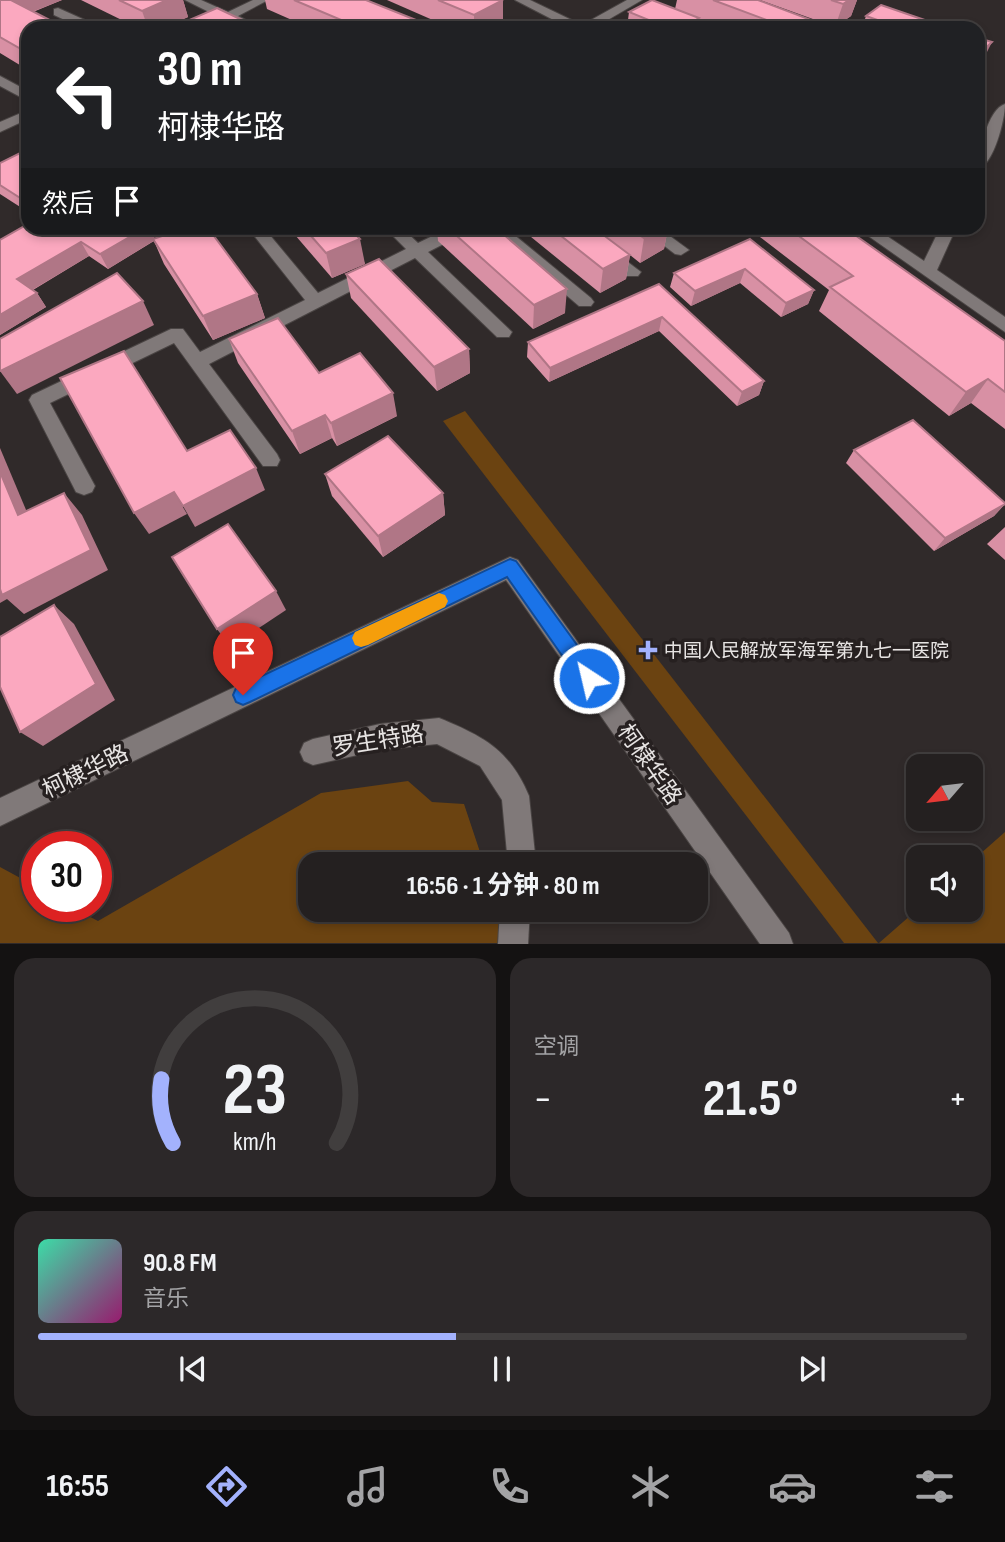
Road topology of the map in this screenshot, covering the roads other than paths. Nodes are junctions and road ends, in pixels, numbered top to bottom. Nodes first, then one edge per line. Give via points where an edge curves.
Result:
1 (191, 0) edge
2 (262, 0) edge
3 (521, 0) edge
4 (636, 0) edge
5 (58, 12) dead end
6 (228, 17) junction
7 (77, 21) edge
8 (220, 21) edge
9 (237, 21) edge
10 (564, 21) edge
11 (598, 21) edge
12 (0, 80) edge
13 (21, 93) edge
14 (1005, 108) edge
15 (21, 118) edge
16 (0, 128) edge
17 (985, 149) edge
18 (262, 235) edge
19 (402, 235) edge
20 (447, 235) edge
21 (505, 235) edge
22 (582, 235) edge
23 (659, 235) edge
24 (875, 235) edge
25 (945, 235) edge
26 (418, 250) junction
27 (681, 250) dead end
28 (928, 271) junction
29 (632, 272) edge
30 (316, 302) junction
31 (586, 302) dead end
32 (1005, 326) edge
33 (503, 332) dead end
34 (198, 361) junction
35 (270, 460) dead end
36 (83, 486) dead end
37 (313, 752) dead end
38 (0, 812) edge
39 (521, 852) edge
40 (515, 922) edge
41 (513, 943) edge
42 (778, 943) edge

1 - 6 street
2 - 6 street
3 - 10 street
4 - 11 street
5 - 7 street
6 - 8 street
6 - 9 street
12 - 13 street
14 - 17 street
15 - 16 street
18 - 30 street
19 - 26 street
20 - 26 street
21 - 31 street
22 - 29 street
23 - 27 street
24 - 28 street
25 - 28 street
26 - 30 street
26 - 33 street
28 - 32 street
30 - 34 street
34 - 35 street
34 - 36 street via 177,334 40,400
37 - 39 street, 罗生特路 via 380,737 439,731 489,757 515,796
38 - 42 street, 柯棣华路 via 510,567
40 - 41 street

